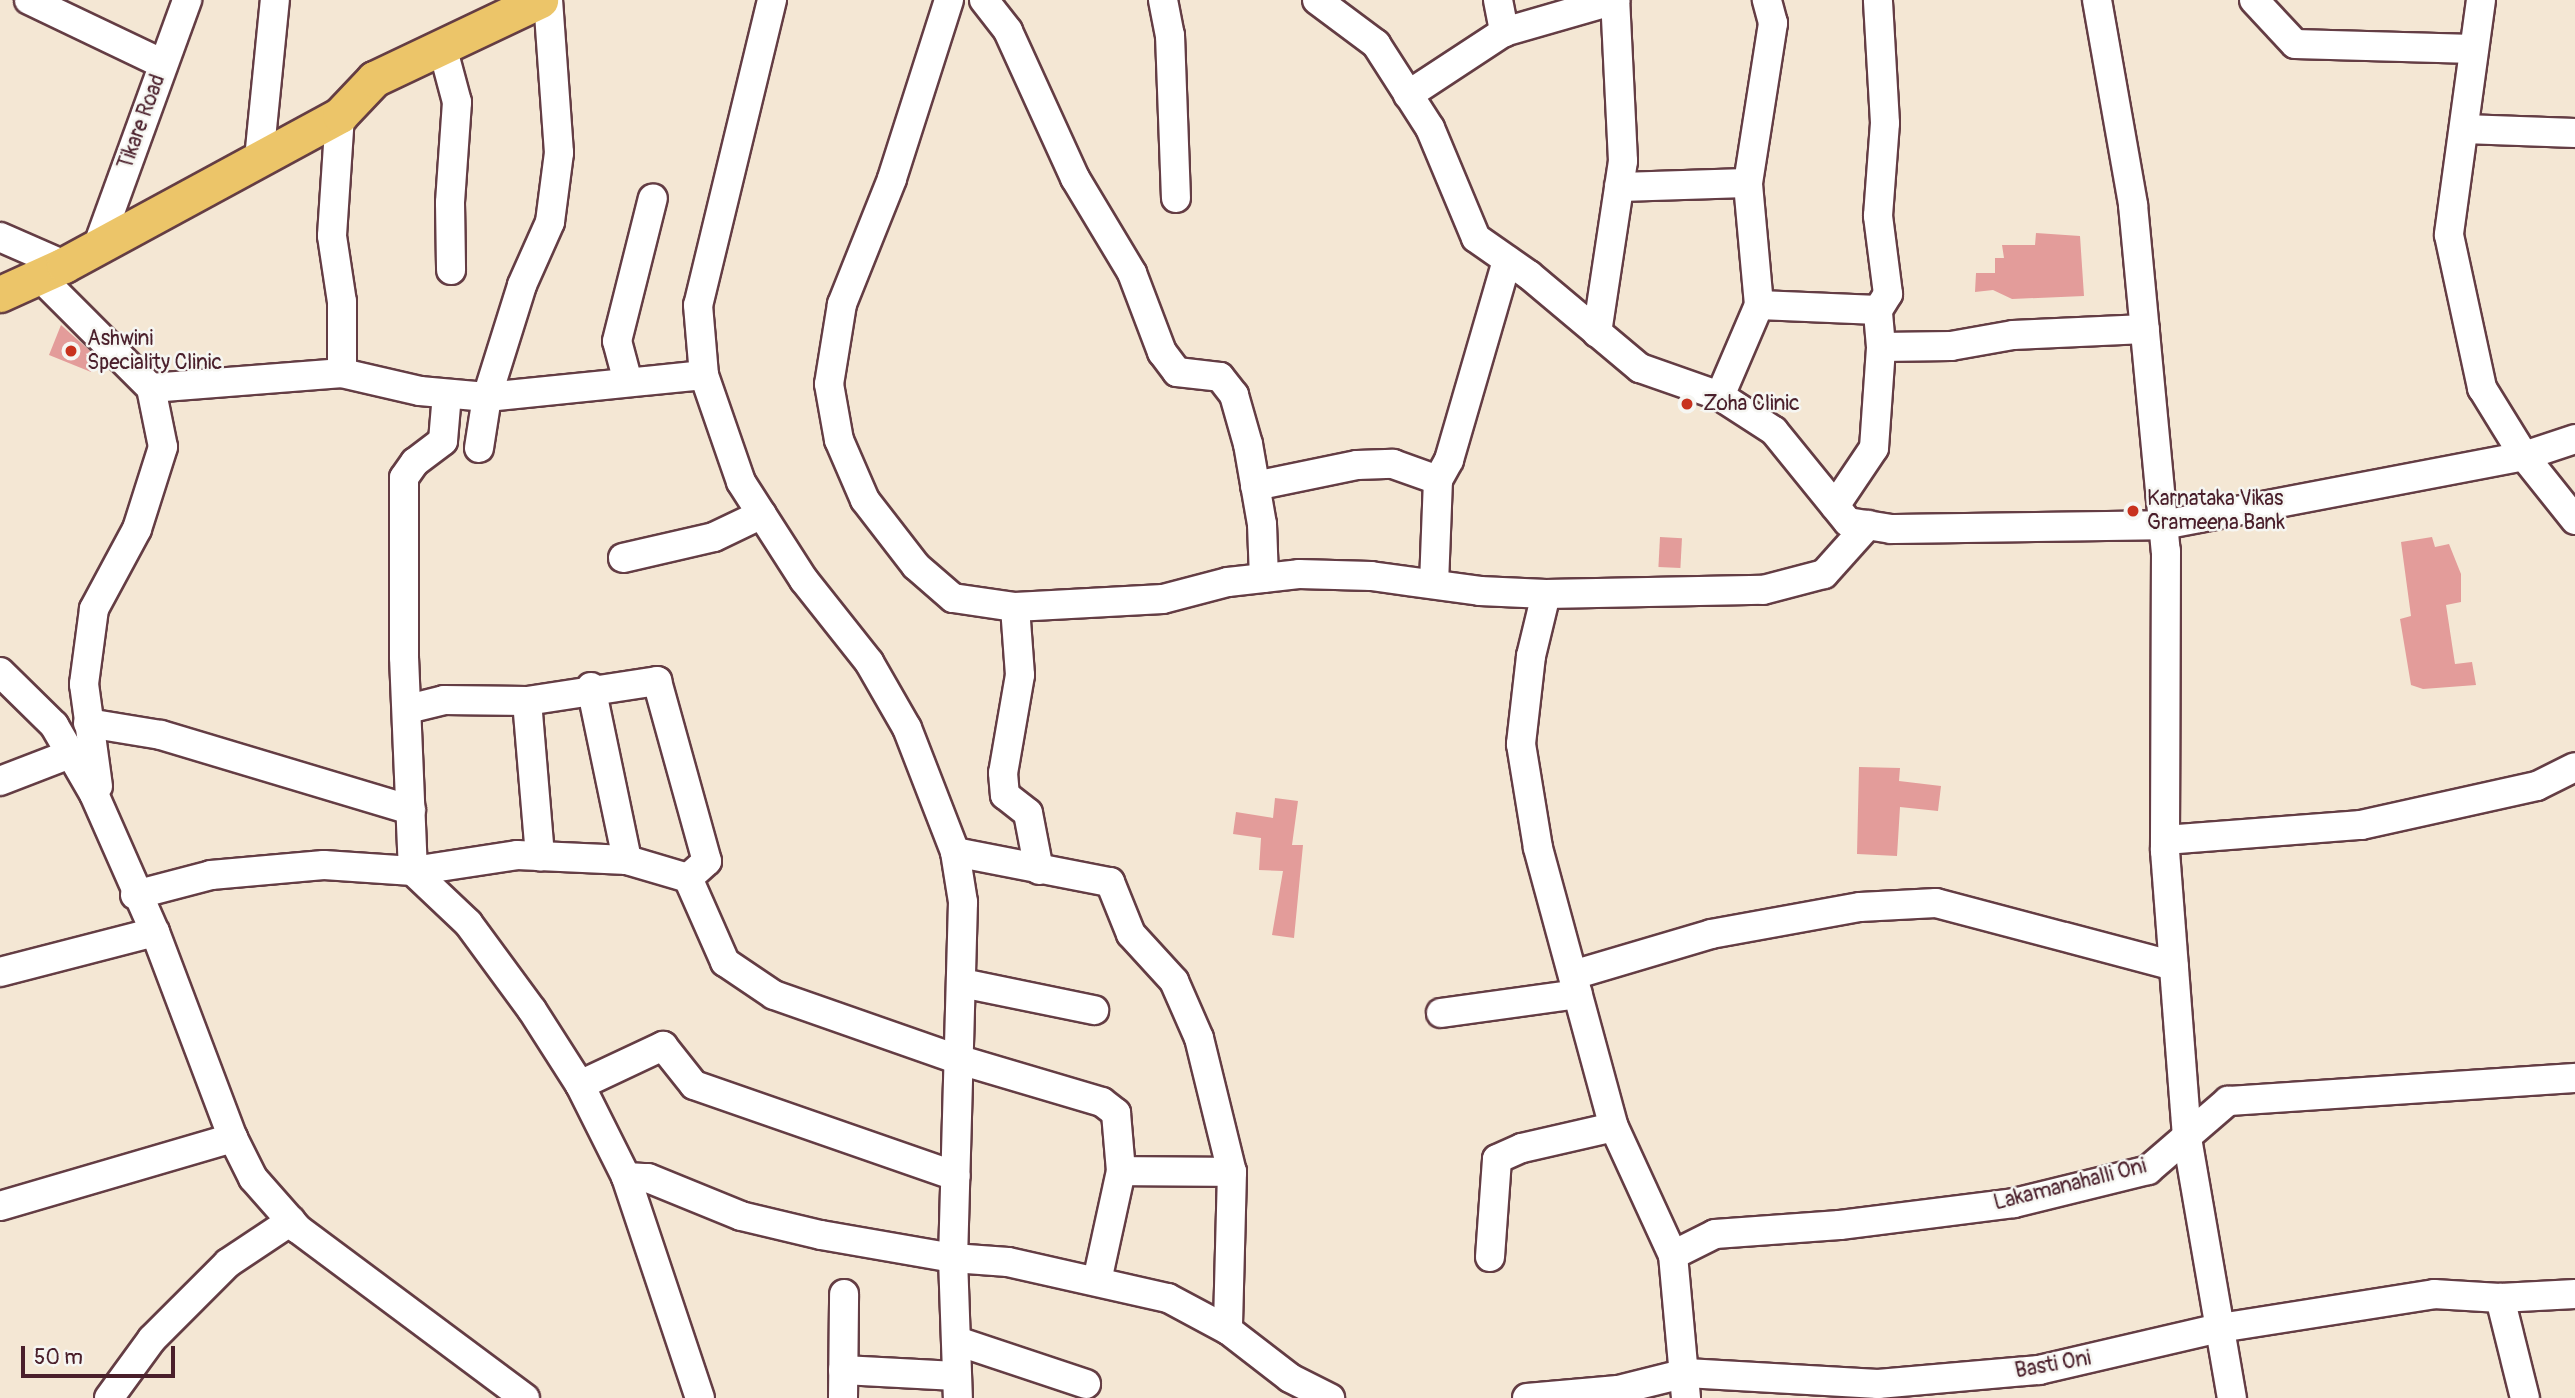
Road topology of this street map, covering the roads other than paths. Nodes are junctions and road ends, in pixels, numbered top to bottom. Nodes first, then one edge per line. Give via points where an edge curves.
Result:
1 (29, 0) edge
2 (187, 0) edge
3 (275, 0) edge
4 (540, 0) edge
5 (548, 0) edge
6 (772, 0) edge
7 (949, 0) edge
8 (984, 0) edge
9 (1163, 0) edge
10 (1317, 0) edge
11 (1498, 0) edge
12 (1615, 0) edge
13 (1766, 0) edge
14 (1878, 0) edge
15 (2098, 0) edge
16 (2254, 0) edge
17 (2481, 0) edge
18 (1504, 32) junction
19 (442, 46) junction
20 (2474, 49) junction
21 (163, 64) junction
22 (1408, 95) junction
23 (340, 115) junction
24 (2464, 129) junction
25 (2575, 133) edge
26 (259, 159) junction
27 (1748, 183) junction
28 (1619, 187) junction
29 (653, 198) dead end
30 (1176, 198) dead end
31 (0, 237) edge
32 (98, 245) junction
33 (1507, 260) junction
34 (51, 270) junction
35 (451, 270) dead end
36 (0, 294) edge
37 (1759, 305) junction
38 (1878, 310) junction
39 (2145, 329) junction
40 (1597, 333) junction
41 (1881, 348) junction
42 (342, 373) junction
43 (704, 375) junction
44 (628, 382) junction
45 (151, 388) junction
46 (447, 394) junction
47 (1720, 396) junction
48 (487, 397) junction
49 (2575, 439) edge
50 (479, 448) dead end
51 (2524, 457) junction
52 (1438, 480) junction
53 (1255, 486) junction
54 (1835, 506) junction
55 (762, 514) junction
56 (2575, 520) edge
57 (1868, 525) junction
58 (2163, 525) junction
59 (623, 558) dead end
60 (1264, 578) junction
61 (1434, 584) junction
62 (1546, 594) junction
63 (1015, 607) junction
64 (0, 673) edge
65 (591, 687) junction
66 (527, 701) junction
67 (408, 709) junction
68 (88, 723) junction
69 (70, 754) junction
70 (2575, 767) edge
71 (0, 781) edge
72 (411, 810) junction
73 (109, 832) junction
74 (2165, 840) junction
75 (955, 852) junction
76 (540, 856) junction
77 (627, 860) junction
78 (1039, 870) junction
79 (414, 871) junction
80 (688, 878) junction
81 (135, 895) junction
82 (155, 932) junction
83 (2174, 966) junction
84 (0, 972) edge
85 (962, 982) junction
86 (1576, 984) junction
87 (1094, 1010) dead end
88 (1441, 1013) dead end
89 (960, 1060) junction
90 (2575, 1078) edge
91 (580, 1085) junction
92 (1614, 1127) junction
93 (233, 1138) junction
94 (2187, 1138) junction
95 (1121, 1171) junction
96 (1232, 1172) junction
97 (956, 1175) junction
98 (626, 1177) junction
99 (0, 1206) edge
100 (290, 1220) junction
101 (1673, 1255) junction
102 (1490, 1257) dead end
103 (953, 1258) junction
104 (1097, 1281) junction
105 (844, 1294) dead end
106 (2575, 1294) edge
107 (2500, 1298) junction
108 (2220, 1328) junction
109 (1228, 1329) junction
110 (957, 1341) junction
111 (844, 1370) junction
112 (1086, 1384) dead end
113 (1686, 1386) edge
114 (957, 1387) edge
115 (515, 1396) edge
116 (109, 1398) edge
117 (700, 1398) edge
118 (843, 1398) edge
119 (1330, 1398) edge
120 (1527, 1398) edge
121 (2232, 1398) edge
122 (2525, 1398) edge

1 - 21 street
2 - 21 street, Tikare Road
3 - 26 street
4 - 19 main road
5 - 48 street via 559,153 550,222 522,285
6 - 43 street via 698,305
7 - 63 street via 892,179 842,304 829,384 839,440 865,500 916,566 953,597
8 - 53 street via 1008,31 1075,178 1132,274 1163,352 1177,372 1220,377 1234,395
9 - 30 street via 1170,35
10 - 22 street via 1376,44
11 - 18 street
12 - 18 street
12 - 28 street via 1623,161
13 - 27 street via 1773,23
14 - 38 street via 1885,123 1878,216 1888,294
15 - 39 street via 2133,205
16 - 20 street via 2295,44
17 - 20 street
18 - 22 street
19 - 23 main road via 373,79
19 - 35 street via 457,102
20 - 24 street
21 - 32 street, Tikare Road
22 - 33 street via 1430,128 1476,238
23 - 26 main road
23 - 42 street via 332,236 342,302
24 - 25 street
24 - 51 street via 2449,234 2482,388
26 - 32 main road
27 - 28 street
27 - 37 street
28 - 40 street
29 - 44 street via 617,341
31 - 34 street
32 - 34 main road
33 - 40 street
33 - 52 street via 1449,460
34 - 36 main road
34 - 45 street
37 - 38 street
37 - 47 street
38 - 41 street
39 - 41 street
39 - 58 street
40 - 47 street via 1640,368
41 - 54 street via 1874,448
42 - 45 street
42 - 46 street
43 - 44 street
43 - 55 street via 741,482
44 - 48 street
45 - 68 street via 163,447 137,529 94,609 84,684
46 - 48 street
46 - 67 street via 443,441 415,462 404,478
47 - 54 street via 1774,430
48 - 50 street
49 - 51 street
51 - 56 street
51 - 58 street
52 - 53 street via 1392,464 1357,465
52 - 61 street
53 - 60 street
54 - 57 street via 1848,522
55 - 59 street via 714,537
55 - 75 street via 804,580 869,662 901,717
57 - 58 street via 1891,529
57 - 62 street via 1824,574 1763,590
58 - 74 street
60 - 61 street via 1371,576
60 - 63 street via 1163,599
61 - 62 street
62 - 86 street via 1531,656 1521,744 1538,848
63 - 78 street via 1020,675 1003,773 1005,795 1028,813
64 - 69 street via 54,725
65 - 66 street
65 - 77 street
65 - 80 street via 657,681 708,862
66 - 67 street via 444,700
66 - 76 street
67 - 72 street
68 - 72 street via 161,736
68 - 73 street
69 - 71 street
69 - 73 street
70 - 74 street via 2537,786 2361,825
72 - 79 street
73 - 81 street
74 - 83 street
75 - 78 street
75 - 85 street via 963,902
76 - 77 street
76 - 79 street via 517,855
77 - 80 street
78 - 96 street via 1110,882 1131,934 1174,981 1199,1038
79 - 81 street via 324,865 211,874
79 - 91 street via 468,923 533,1010
80 - 89 street via 725,962 774,995
81 - 82 street
82 - 84 street
82 - 93 street
83 - 86 street via 1936,903 1860,907 1712,934
83 - 94 street
85 - 87 street
85 - 89 street
86 - 88 street
86 - 92 street
89 - 95 street via 1102,1102 1116,1112
89 - 97 street
90 - 94 street, Lakamanahalli Oni via 2228,1101
91 - 97 street via 663,1046 694,1085
91 - 98 street
92 - 101 street
92 - 102 street via 1497,1158
93 - 99 street
93 - 100 street via 253,1178
94 - 101 street, Lakamanahalli Oni via 2148,1170 2014,1203 1840,1225 1715,1234
94 - 108 street
95 - 96 street
95 - 104 street
96 - 109 street
97 - 103 street
98 - 103 street via 648,1178 741,1216
98 - 117 street
100 - 115 street
100 - 116 street via 228,1263 152,1339
101 - 113 street
103 - 104 street via 1008,1262
103 - 110 street
104 - 109 street via 1168,1298
105 - 111 street
106 - 107 street, Basti Oni
107 - 108 street, Basti Oni via 2434,1294
107 - 122 street
108 - 113 street, Basti Oni via 2039,1370 1878,1384
108 - 121 street
109 - 119 street via 1290,1378
110 - 112 street
110 - 114 street
111 - 114 street
111 - 118 street
113 - 120 street, Basti Oni

